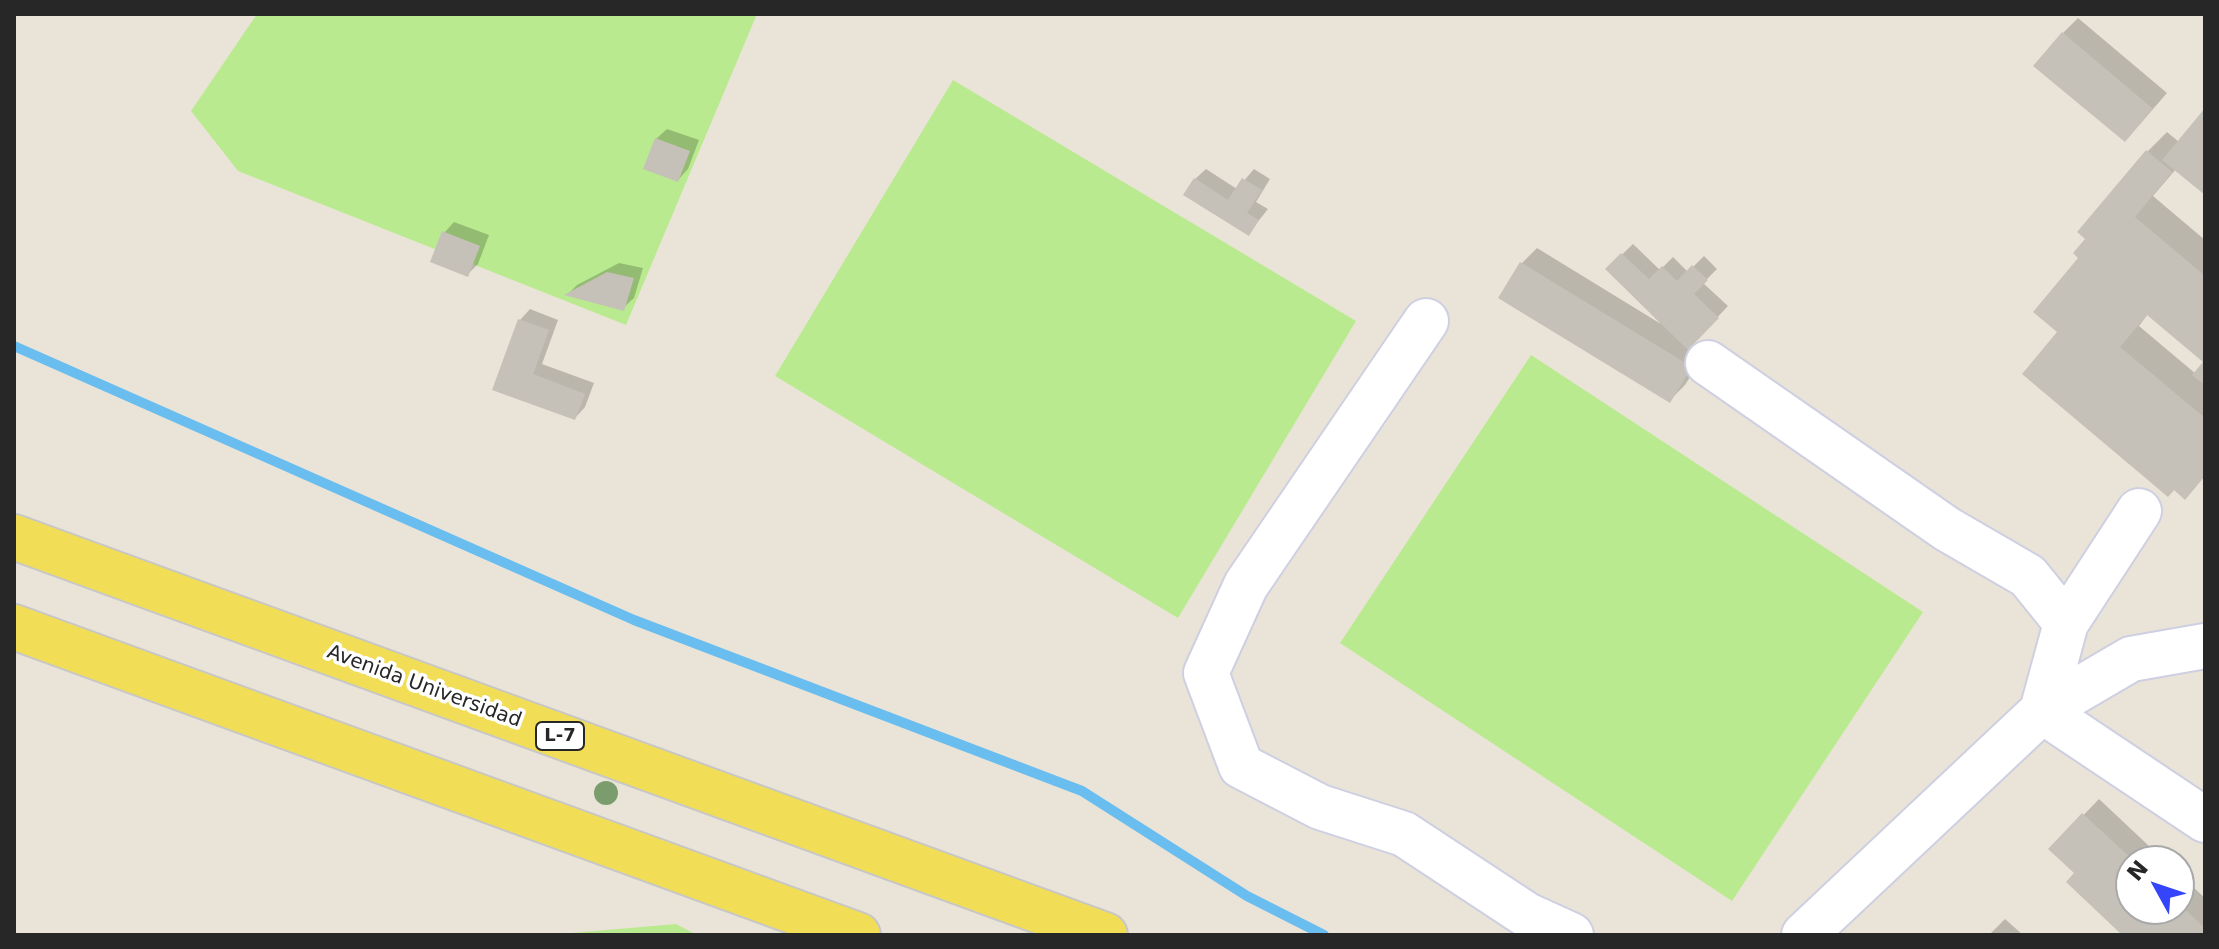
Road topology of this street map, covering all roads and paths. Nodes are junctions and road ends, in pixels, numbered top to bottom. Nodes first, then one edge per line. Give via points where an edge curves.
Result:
1 (1426, 321) dead end
2 (1708, 363) dead end
3 (2139, 511) dead end
4 (14, 537) edge
5 (2066, 623) junction
6 (14, 627) edge
7 (2205, 646) edge
8 (2042, 711) junction
9 (2205, 820) edge
10 (858, 935) edge
11 (1105, 935) edge
12 (1571, 935) edge
13 (1804, 935) edge

1 - 12 street via 1246,585 1206,673 1241,766 1320,807 1404,834 1527,915
2 - 5 street via 1947,529 2028,576
3 - 5 street
4 - 11 main road, Avenida Universidad / L-7
5 - 8 street
6 - 10 main road
7 - 8 street via 2131,659
8 - 9 street
8 - 13 street

